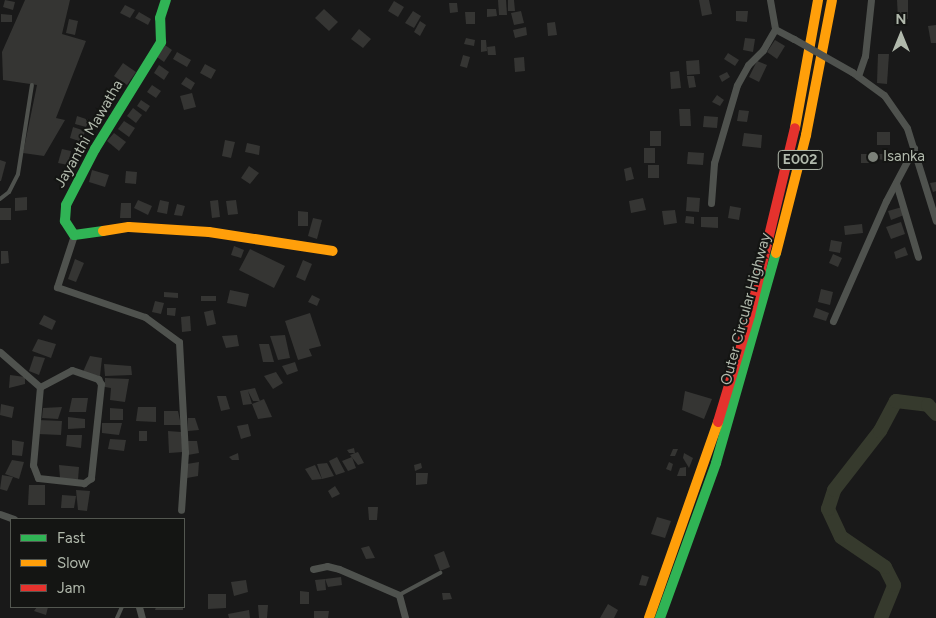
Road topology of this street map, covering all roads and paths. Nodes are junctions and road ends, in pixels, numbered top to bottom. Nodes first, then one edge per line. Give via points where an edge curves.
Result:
1 (166, 0) edge
2 (770, 0) edge
3 (818, 0) edge
4 (832, 0) edge
5 (871, 0) edge
6 (776, 29) junction
7 (855, 74) junction
8 (32, 85) dead end
9 (914, 148) junction
10 (896, 183) junction
11 (0, 199) edge
12 (711, 203) dead end
13 (936, 222) edge
14 (74, 235) junction
15 (333, 250) dead end
16 (918, 257) dead end
17 (755, 316) junction
18 (833, 321) dead end
19 (0, 352) edge
20 (40, 387) junction
21 (181, 510) dead end
22 (312, 569) dead end
23 (440, 573) dead end
24 (399, 595) junction
25 (405, 618) edge
26 (649, 618) edge
27 (660, 618) edge

1 - 14 main road, Jayanthi Mawatha via 160,18 161,42 95,149 66,205 65,220
2 - 6 street
3 - 17 main road, Outer Circular Highway / E002
4 - 17 main road, Outer Circular Highway / E002 via 804,145
5 - 7 street via 865,56
6 - 7 street, bridge
6 - 12 street via 763,50 748,65 737,86 714,163
7 - 9 street via 884,95 907,128
8 - 11 lane via 18,174 9,192
9 - 10 street
9 - 13 street
10 - 16 street
10 - 18 street
14 - 15 main road via 129,228 210,232
14 - 21 street via 57,287 145,317 179,342 185,452
17 - 26 main road, Outer Circular Highway / E002
17 - 27 main road, Outer Circular Highway / E002 via 716,462
19 - 20 street
20 - 20 street via 33,465 35,475 65,481 88,481 97,441 100,380 72,370
22 - 24 street via 327,566 339,569
23 - 24 lane
24 - 25 street

